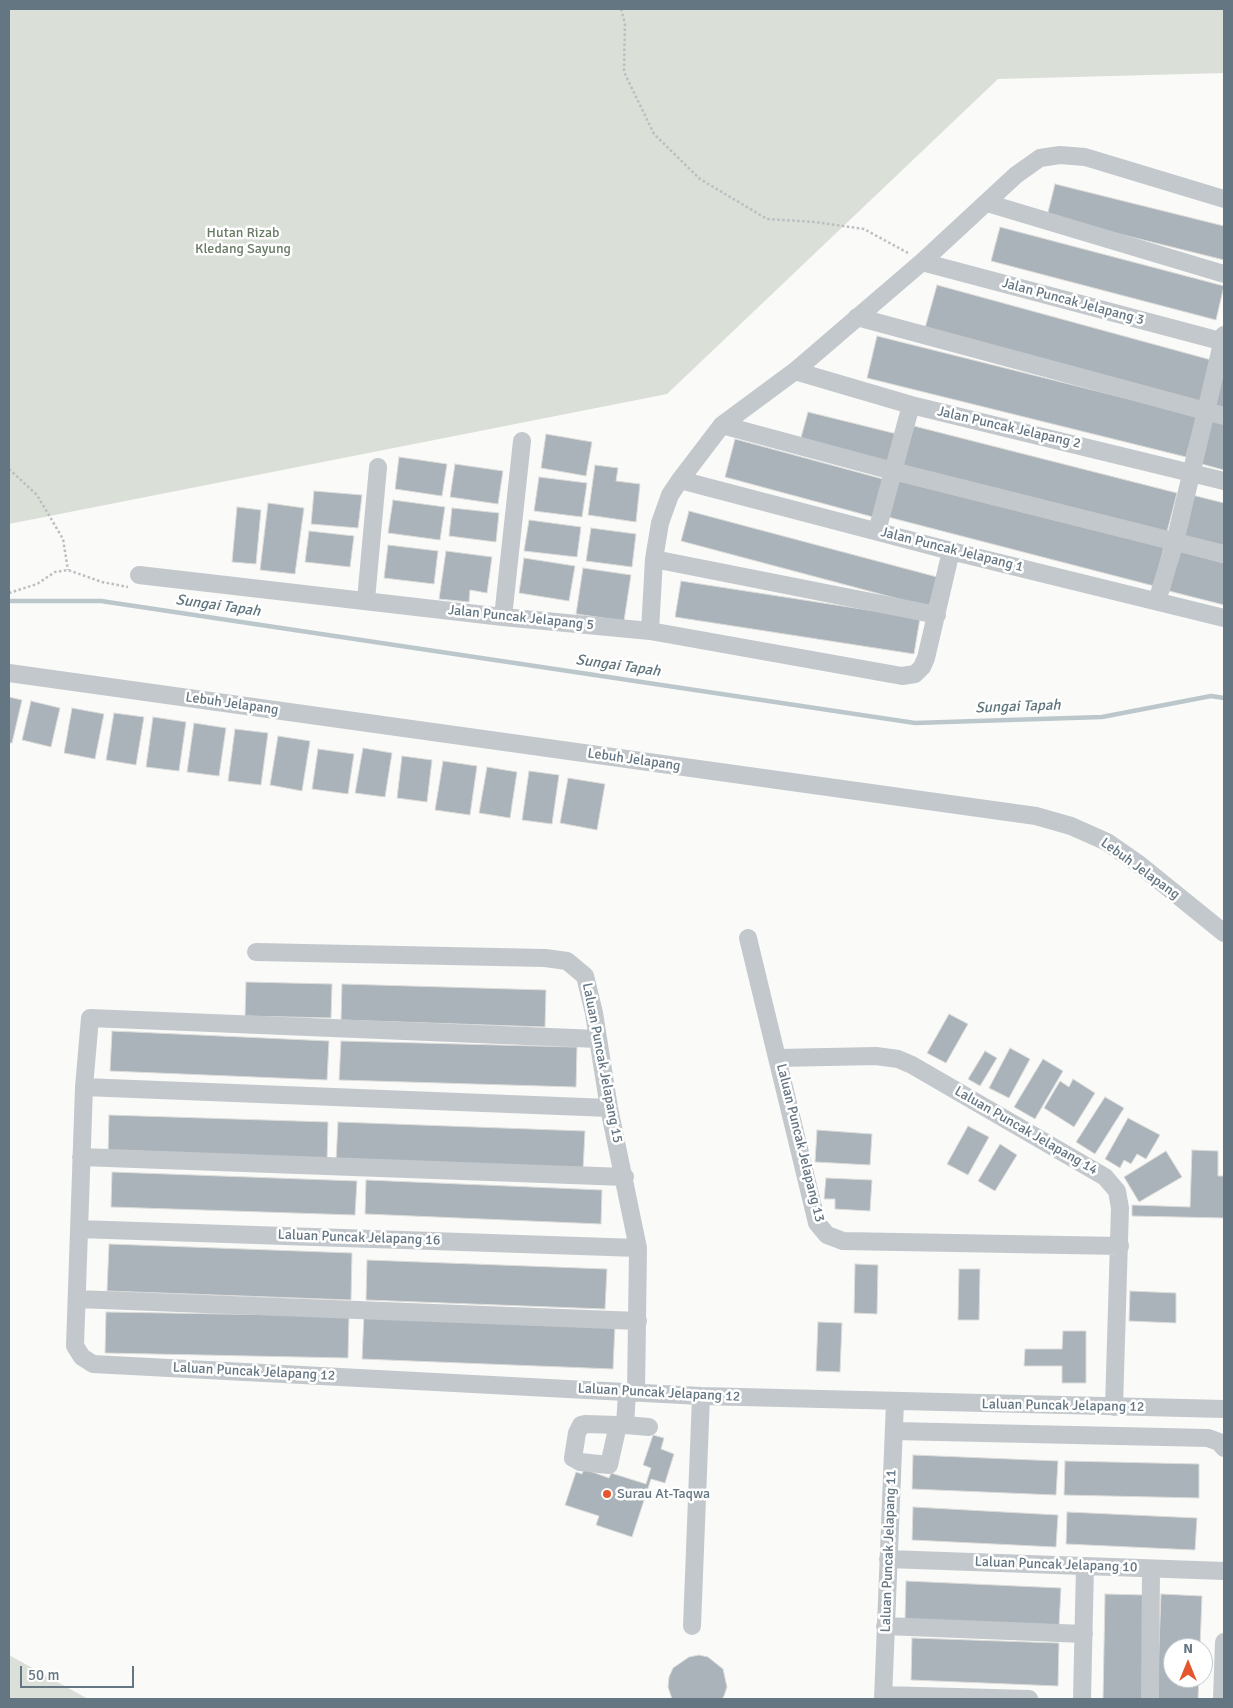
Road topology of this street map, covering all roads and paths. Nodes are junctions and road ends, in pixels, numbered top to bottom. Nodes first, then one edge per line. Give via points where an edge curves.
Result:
1 (621, 9) edge
2 (1224, 198) edge
3 (987, 203) junction
4 (922, 262) junction
5 (1224, 274) edge
6 (857, 317) junction
7 (1224, 339) edge
8 (795, 371) junction
9 (911, 405) junction
10 (1207, 412) junction
11 (1224, 416) edge
12 (722, 425) junction
13 (522, 441) dead end
14 (378, 467) dead end
15 (9, 469) edge
16 (893, 471) junction
17 (1192, 472) junction
18 (680, 480) junction
19 (1224, 481) edge
20 (877, 531) junction
21 (1175, 542) junction
22 (952, 551) junction
23 (1224, 554) edge
24 (654, 559) junction
25 (68, 570) junction
26 (139, 575) joint
27 (9, 593) edge
28 (366, 600) junction
29 (1157, 601) junction
30 (937, 615) junction
31 (504, 617) junction
32 (1224, 618) edge
33 (650, 631) junction
34 (9, 673) edge
35 (1224, 933) edge
36 (748, 938) dead end
37 (256, 952) dead end
38 (598, 1039) junction
39 (778, 1058) junction
40 (84, 1087) junction
41 (609, 1108) junction
42 (81, 1157) junction
43 (625, 1177) junction
44 (80, 1229) junction
45 (1120, 1246) junction
46 (638, 1248) junction
47 (77, 1298) junction
48 (638, 1321) junction
49 (632, 1392) junction
50 (700, 1396) junction
51 (895, 1402) junction
52 (1114, 1407) junction
53 (1224, 1409) edge
54 (622, 1425) junction
55 (649, 1427) dead end
56 (894, 1431) junction
57 (1224, 1448) edge
58 (888, 1559) junction
59 (1085, 1566) junction
60 (1151, 1569) junction
61 (1224, 1571) edge
62 (692, 1626) dead end
63 (886, 1626) junction
64 (1084, 1634) junction
65 (1224, 1642) edge
66 (883, 1697) edge
67 (1029, 1699) edge
68 (1082, 1699) edge
69 (1150, 1699) edge
70 (1222, 1699) edge

1 - 4 path via 625,24 624,72 654,134 700,179 767,219 864,228
2 - 3 street via 1085,158 1060,155 1040,158 998,190
3 - 4 street
3 - 5 street
4 - 6 street
4 - 7 street, Jalan Puncak Jelapang 3
6 - 8 street
6 - 10 street
7 - 10 street
8 - 9 street, Jalan Puncak Jelapang 2
8 - 12 street
9 - 16 street
9 - 17 street, Jalan Puncak Jelapang 2
10 - 11 street
10 - 17 street
12 - 16 street
12 - 18 street
13 - 31 street
14 - 28 street
15 - 25 path via 37,495 63,539
16 - 20 street
16 - 21 street
17 - 19 street, Jalan Puncak Jelapang 2
17 - 21 street
18 - 20 street, Jalan Puncak Jelapang 1
18 - 24 street via 670,495 660,523
20 - 22 street, Jalan Puncak Jelapang 1
21 - 23 street
21 - 29 street
22 - 29 street, Jalan Puncak Jelapang 1
22 - 30 street
24 - 30 street
24 - 33 street
25 - 26 path via 125,587 131,586
25 - 27 path
26 - 28 street, Jalan Puncak Jelapang 5
28 - 31 street, Jalan Puncak Jelapang 5
29 - 32 street, Jalan Puncak Jelapang 1
30 - 33 street, Jalan Puncak Jelapang 5 via 922,668 915,674 902,676
31 - 33 street, Jalan Puncak Jelapang 5
34 - 35 street, Lebuh Jelapang via 1036,816 1071,826 1107,842
36 - 39 street, Laluan Puncak Jelapang 13
37 - 38 street, Laluan Puncak Jelapang 15 via 546,958 567,962 585,976
38 - 40 street via 90,1018
38 - 41 street, Laluan Puncak Jelapang 15
39 - 45 street, Laluan Puncak Jelapang 14 via 876,1056 912,1065 1105,1176 1118,1191
39 - 45 street, Laluan Puncak Jelapang 13 via 817,1223 826,1235 843,1241
40 - 41 street
40 - 42 street
41 - 43 street, Laluan Puncak Jelapang 15
42 - 43 street
42 - 44 street
43 - 46 street, Laluan Puncak Jelapang 15
44 - 46 street, Laluan Puncak Jelapang 16
44 - 47 street
45 - 52 street, Laluan Puncak Jelapang 14
46 - 48 street, Laluan Puncak Jelapang 15
47 - 48 street
47 - 49 street, Laluan Puncak Jelapang 12 via 75,1346 82,1357 93,1364
48 - 49 street, Laluan Puncak Jelapang 15
49 - 50 street, Laluan Puncak Jelapang 12
49 - 54 street, Laluan Puncak Jelapang 15
50 - 51 street, Laluan Puncak Jelapang 12
50 - 62 street
51 - 52 street, Laluan Puncak Jelapang 12
51 - 56 street, Laluan Puncak Jelapang 11
52 - 53 street, Laluan Puncak Jelapang 12
54 - 54 street, Laluan Puncak Jelapang 15 via 581,1425 575,1461 616,1466
54 - 55 street
56 - 57 street, Laluan Puncak Jelapang 12 via 1208,1438
56 - 58 street, Laluan Puncak Jelapang 11
58 - 59 street, Laluan Puncak Jelapang 10
58 - 63 street, Laluan Puncak Jelapang 11
59 - 60 street, Laluan Puncak Jelapang 10
59 - 64 street
60 - 61 street, Laluan Puncak Jelapang 10
60 - 69 street
63 - 64 street
63 - 66 street, Laluan Puncak Jelapang 11
64 - 68 street
65 - 70 street
66 - 67 street

